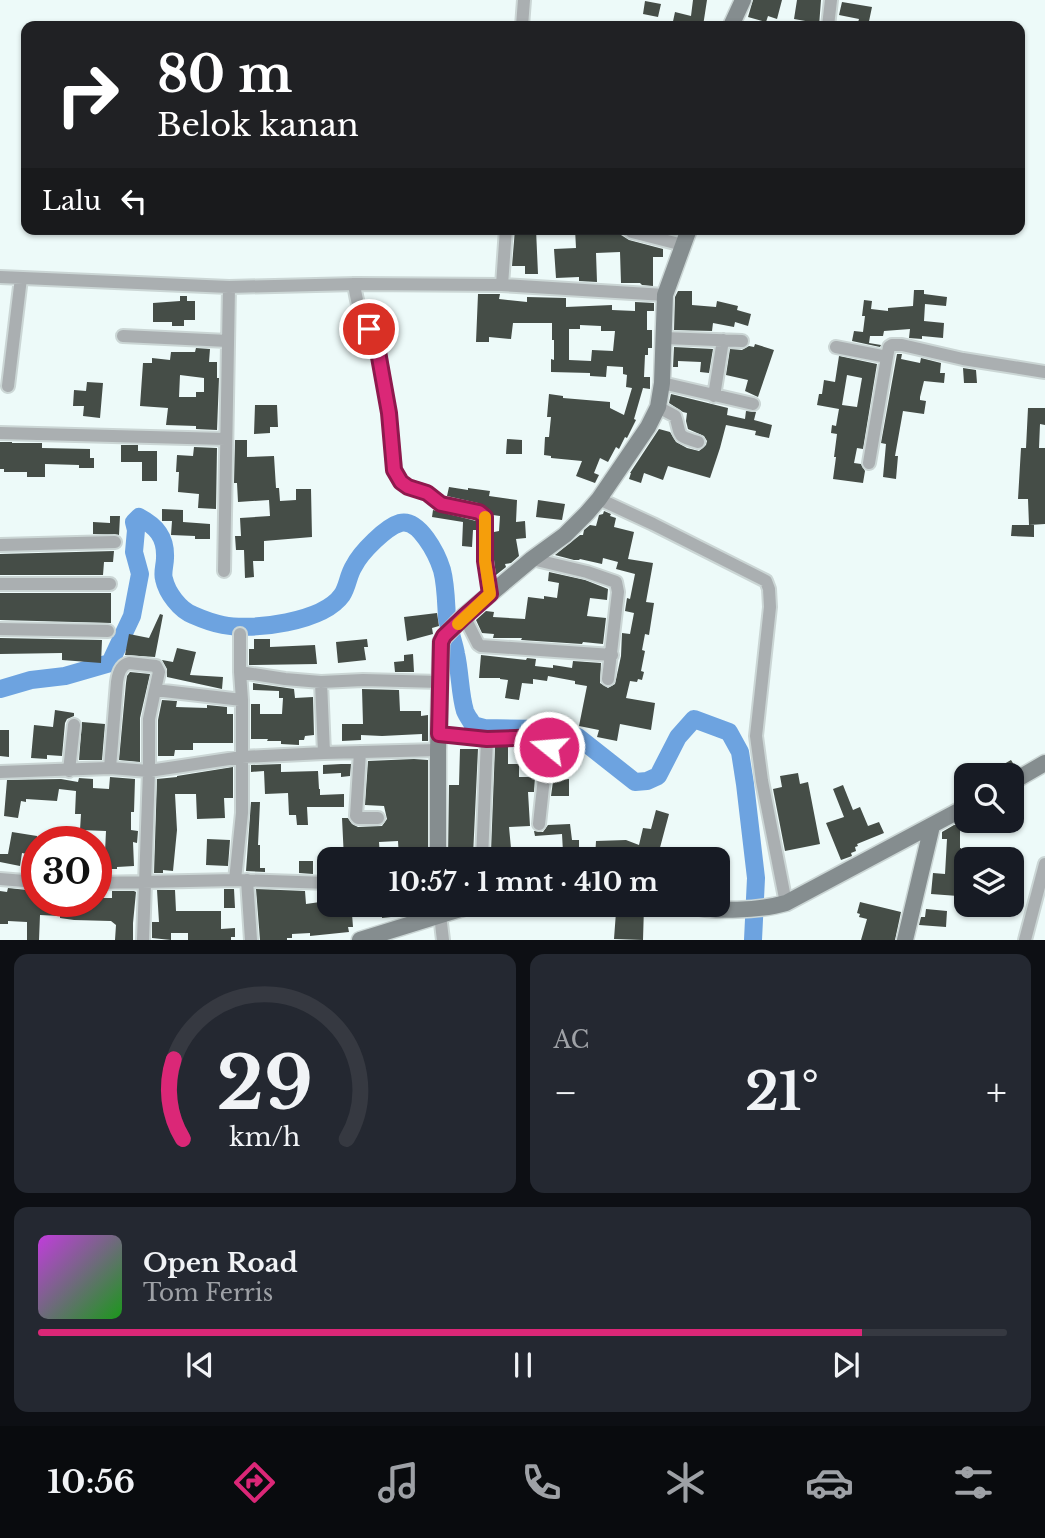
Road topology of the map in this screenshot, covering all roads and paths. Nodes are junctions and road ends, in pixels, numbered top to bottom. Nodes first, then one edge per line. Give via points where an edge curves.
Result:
1 (524, 0) edge
2 (743, 0) edge
3 (831, 0) edge
4 (522, 21) edge
5 (733, 21) edge
6 (829, 21) edge
7 (506, 235) edge
8 (644, 235) edge
9 (686, 235) edge
10 (682, 245) junction
11 (0, 277) edge
12 (21, 278) junction
13 (354, 285) junction
14 (502, 285) junction
15 (229, 287) junction
16 (665, 295) junction
17 (123, 336) dead end
18 (664, 338) junction
19 (723, 340) junction
20 (228, 341) junction
21 (742, 341) dead end
22 (836, 347) dead end
23 (887, 357) junction
24 (1045, 372) edge
25 (663, 383) junction
26 (8, 386) dead end
27 (714, 396) junction
28 (753, 404) dead end
29 (657, 407) junction
30 (0, 433) edge
31 (225, 439) junction
32 (698, 442) dead end
33 (869, 463) dead end
34 (599, 499) junction
35 (115, 542) dead end
36 (0, 545) edge
37 (532, 559) junction
38 (224, 571) dead end
39 (0, 584) edge
40 (110, 584) dead end
41 (490, 594) junction
42 (455, 626) junction
43 (0, 629) edge
44 (108, 631) dead end
45 (240, 634) dead end
46 (612, 655) junction
47 (240, 672) junction
48 (608, 679) dead end
49 (441, 681) junction
50 (321, 682) junction
51 (155, 690) junction
52 (242, 700) junction
53 (74, 724) dead end
54 (487, 739) junction
55 (439, 742) junction
56 (360, 751) junction
57 (324, 752) junction
58 (242, 757) junction
59 (1045, 763) edge
60 (110, 768) junction
61 (69, 771) junction
62 (149, 771) junction
63 (0, 772) edge
64 (1024, 775) edge
65 (954, 814) edge
66 (378, 818) dead end
67 (539, 824) dead end
68 (932, 826) junction
69 (438, 847) edge
70 (482, 847) edge
71 (1045, 864) edge
72 (0, 880) edge
73 (241, 880) junction
74 (21, 881) edge
75 (144, 882) junction
76 (112, 883) edge
77 (317, 883) edge
78 (779, 904) junction
79 (730, 909) edge
80 (421, 917) edge
81 (441, 917) edge
82 (143, 940) edge
83 (251, 940) edge
84 (360, 940) edge
85 (443, 940) edge
86 (905, 940) edge
87 (1026, 940) edge

1 - 4 street
2 - 5 street
3 - 6 street
7 - 14 street
8 - 10 street
9 - 10 street
10 - 16 street
11 - 12 street
12 - 15 street
12 - 26 street
13 - 14 street
13 - 15 street
13 - 41 street via 363,321 377,346 394,470 403,484 441,504 485,517
14 - 16 street
15 - 20 street
16 - 18 street
17 - 20 street
18 - 19 street
18 - 25 street
19 - 21 street
19 - 27 street
20 - 31 street
22 - 23 street
23 - 24 street via 889,347 896,344
23 - 33 street
25 - 27 street
25 - 29 street
27 - 28 street
29 - 32 street via 675,416 681,436
29 - 34 street
30 - 31 street
31 - 38 street
34 - 37 street
34 - 78 street via 769,586 756,736
35 - 36 street
37 - 41 street
37 - 46 street via 616,582
39 - 40 street
41 - 42 street
42 - 46 street via 481,646
42 - 49 street via 440,648
43 - 44 street
45 - 47 street
46 - 48 street
47 - 50 street
47 - 52 street
49 - 50 street
49 - 55 street
50 - 57 street
51 - 52 street
51 - 60 street via 156,666 129,663 120,670
51 - 62 street via 149,719
52 - 58 street
53 - 61 street
54 - 55 street
54 - 67 street via 543,737 549,742
54 - 70 street
55 - 56 street
55 - 69 street
56 - 57 street
56 - 66 street via 356,813 358,818
57 - 58 street
58 - 62 street
58 - 73 street
59 - 64 street
60 - 61 street
60 - 62 street
61 - 63 street
62 - 75 street
65 - 68 street
68 - 78 street
68 - 86 street
71 - 87 street
72 - 74 street
73 - 75 street
73 - 77 street
73 - 83 street
75 - 76 street
75 - 82 street
78 - 79 street
80 - 84 street
81 - 85 street

